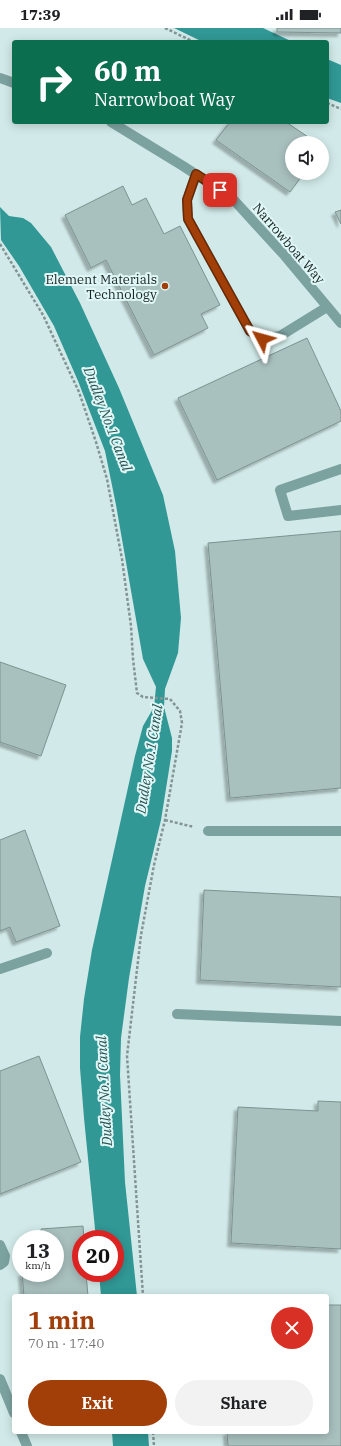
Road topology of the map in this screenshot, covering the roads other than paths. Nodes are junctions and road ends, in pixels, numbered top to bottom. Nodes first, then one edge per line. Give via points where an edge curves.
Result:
1 (0, 78) edge
2 (12, 82) edge
3 (114, 124) edge
4 (196, 174) junction
5 (327, 307) junction
6 (341, 324) edge
7 (341, 469) edge
8 (341, 510) edge
9 (208, 831) road end
10 (341, 831) edge
11 (48, 953) dead end
12 (0, 969) edge
13 (176, 1014) dead end
14 (341, 1021) edge
15 (0, 1245) edge
16 (0, 1265) edge
17 (0, 1379) edge
18 (12, 1408) edge
19 (23, 1434) edge
20 (27, 1446) edge

1 - 2 street
3 - 4 street, Narrowboat Way
4 - 5 street, Narrowboat Way via 232,198
4 - 5 street via 187,200 188,219 250,331 262,339 280,336
5 - 6 street, Narrowboat Way
7 - 8 street via 280,490 288,516
9 - 10 street
11 - 12 street
13 - 14 street
15 - 16 street via 5,1256 4,1262
17 - 18 street
19 - 20 street

